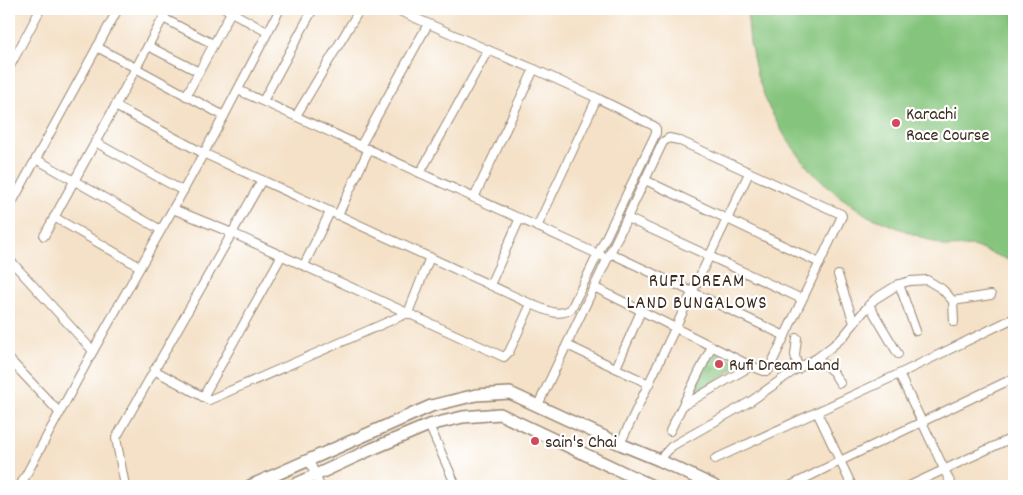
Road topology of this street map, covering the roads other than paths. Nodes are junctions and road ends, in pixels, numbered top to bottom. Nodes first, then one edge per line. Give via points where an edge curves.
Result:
1 (118, 9) edge
2 (168, 9) edge
3 (280, 9) edge
4 (313, 9) edge
5 (360, 9) edge
6 (395, 9) edge
7 (40, 10) dead end
8 (228, 10) edge
9 (163, 18) junction
10 (428, 24) junction
11 (267, 32) junction
12 (213, 44) junction
13 (148, 46) junction
14 (97, 47) junction
15 (488, 50) junction
16 (9, 68) edge
17 (136, 68) junction
18 (534, 69) junction
19 (200, 72) junction
20 (238, 90) junction
21 (186, 96) junction
22 (597, 98) junction
23 (263, 101) junction
24 (115, 106) junction
25 (224, 116) junction
26 (296, 116) junction
27 (95, 142) junction
28 (361, 145) junction
29 (368, 149) junction
30 (203, 153) junction
31 (36, 159) junction
32 (420, 173) junction
33 (748, 173) junction
34 (74, 180) junction
35 (262, 180) junction
36 (645, 180) junction
37 (183, 191) junction
38 (474, 198) junction
39 (9, 208) edge
40 (173, 209) junction
41 (330, 212) junction
42 (338, 215) junction
43 (54, 217) junction
44 (520, 218) junction
45 (627, 218) junction
46 (727, 219) junction
47 (538, 226) junction
48 (161, 230) junction
49 (232, 233) junction
50 (44, 236) dead end
51 (598, 254) junction
52 (282, 255) junction
53 (710, 255) junction
54 (609, 256) junction
55 (430, 257) junction
56 (9, 259) edge
57 (820, 263) junction
58 (304, 266) junction
59 (140, 267) junction
60 (838, 274) dead end
61 (899, 284) junction
62 (490, 285) junction
63 (594, 287) junction
64 (693, 292) junction
65 (990, 295) dead end
66 (802, 299) junction
67 (953, 301) junction
68 (531, 304) junction
69 (869, 305) junction
70 (641, 311) junction
71 (408, 313) junction
72 (1014, 318) edge
73 (954, 322) dead end
74 (854, 324) junction
75 (676, 328) junction
76 (916, 332) dead end
77 (785, 336) junction
78 (797, 338) dead end
79 (567, 345) junction
80 (712, 346) junction
81 (93, 351) junction
82 (898, 354) dead end
83 (9, 358) edge
84 (817, 358) junction
85 (751, 366) junction
86 (616, 368) junction
87 (798, 369) junction
88 (154, 370) junction
89 (899, 374) junction
90 (1014, 378) edge
91 (840, 383) dead end
92 (649, 384) junction
93 (203, 397) junction
94 (538, 405) junction
95 (684, 405) junction
96 (817, 412) junction
97 (60, 413) junction
98 (922, 422) junction
99 (430, 425) junction
100 (670, 431) dead end
101 (1014, 437) edge
102 (620, 444) junction
103 (715, 459) dead end
104 (309, 460) junction
105 (659, 460) junction
106 (840, 461) junction
107 (944, 470) junction
108 (318, 481) edge
109 (630, 482) edge
110 (455, 484) edge
111 (20, 486) edge
112 (126, 486) edge
113 (250, 486) edge
114 (292, 486) edge
115 (445, 486) edge
116 (652, 486) edge
117 (714, 486) edge
118 (790, 486) edge
119 (852, 486) edge
120 (909, 486) edge
121 (952, 486) edge

1 - 14 street
2 - 9 street
3 - 11 street
4 - 23 street
5 - 26 street
6 - 10 street
7 - 16 street
8 - 11 street
8 - 12 street
9 - 12 street
9 - 13 street
10 - 15 street
10 - 28 street
11 - 20 street
12 - 19 street
13 - 17 street
13 - 19 street
14 - 17 street
14 - 31 street
15 - 18 street
15 - 32 street
17 - 21 street
17 - 24 street
18 - 22 street
18 - 38 street
19 - 21 street
20 - 23 street
20 - 25 street
21 - 25 street
22 - 47 street
22 - 51 street via 656,129
23 - 26 street
24 - 27 street
24 - 30 street
25 - 30 street
26 - 28 street
27 - 34 street
27 - 37 street
28 - 29 street
29 - 32 street
29 - 42 street
30 - 35 street
30 - 37 street
31 - 34 street
31 - 39 street
32 - 38 street
33 - 36 street via 669,138 663,142
33 - 46 street
33 - 57 street via 841,214
34 - 43 street
34 - 48 street
35 - 41 street
35 - 49 street
36 - 45 street
36 - 46 street
37 - 40 street
38 - 44 street
40 - 48 street
40 - 49 street
41 - 42 street
41 - 58 street
42 - 55 street
43 - 50 street
43 - 59 street
44 - 47 street
44 - 62 street
45 - 53 street
45 - 54 street
46 - 53 street
46 - 57 street
47 - 51 street
48 - 59 street
49 - 52 street
49 - 88 street
51 - 54 street
51 - 68 street via 566,313 556,314
52 - 58 street
52 - 93 street
53 - 64 street
53 - 66 street
54 - 63 street
54 - 64 street
55 - 62 street
55 - 71 street
56 - 81 street
57 - 66 street
58 - 71 street
59 - 81 street
60 - 74 street
61 - 67 street via 926,280 942,289
61 - 69 street
61 - 76 street
62 - 68 street
63 - 70 street
63 - 79 street
64 - 75 street
64 - 77 street
65 - 67 street
66 - 77 street
67 - 73 street
68 - 71 street via 509,352 504,356
69 - 74 street
69 - 82 street
70 - 75 street
70 - 86 street
71 - 93 street via 209,400
72 - 89 street
74 - 84 street
75 - 80 street
75 - 92 street
77 - 85 street via 768,371
78 - 87 street via 795,355
79 - 86 street
79 - 94 street
80 - 85 street
80 - 95 street
81 - 97 street
83 - 97 street
84 - 87 street
84 - 91 street
85 - 95 street
86 - 92 street
87 - 105 street via 752,401 672,446
88 - 93 street
88 - 112 street via 116,438
89 - 96 street
89 - 98 street
90 - 98 street
92 - 102 street
94 - 102 main road
94 - 104 main road via 510,393 476,395 431,406
95 - 100 street
96 - 103 street
96 - 106 street
97 - 111 street
98 - 106 street
98 - 107 street
99 - 108 main road via 372,449
99 - 109 main road via 463,416 500,414
99 - 110 street
101 - 107 street
102 - 105 main road
104 - 108 street
104 - 113 main road
105 - 117 main road
106 - 118 street
106 - 119 street
107 - 120 street
107 - 121 street
108 - 114 main road
109 - 116 main road
110 - 115 street

